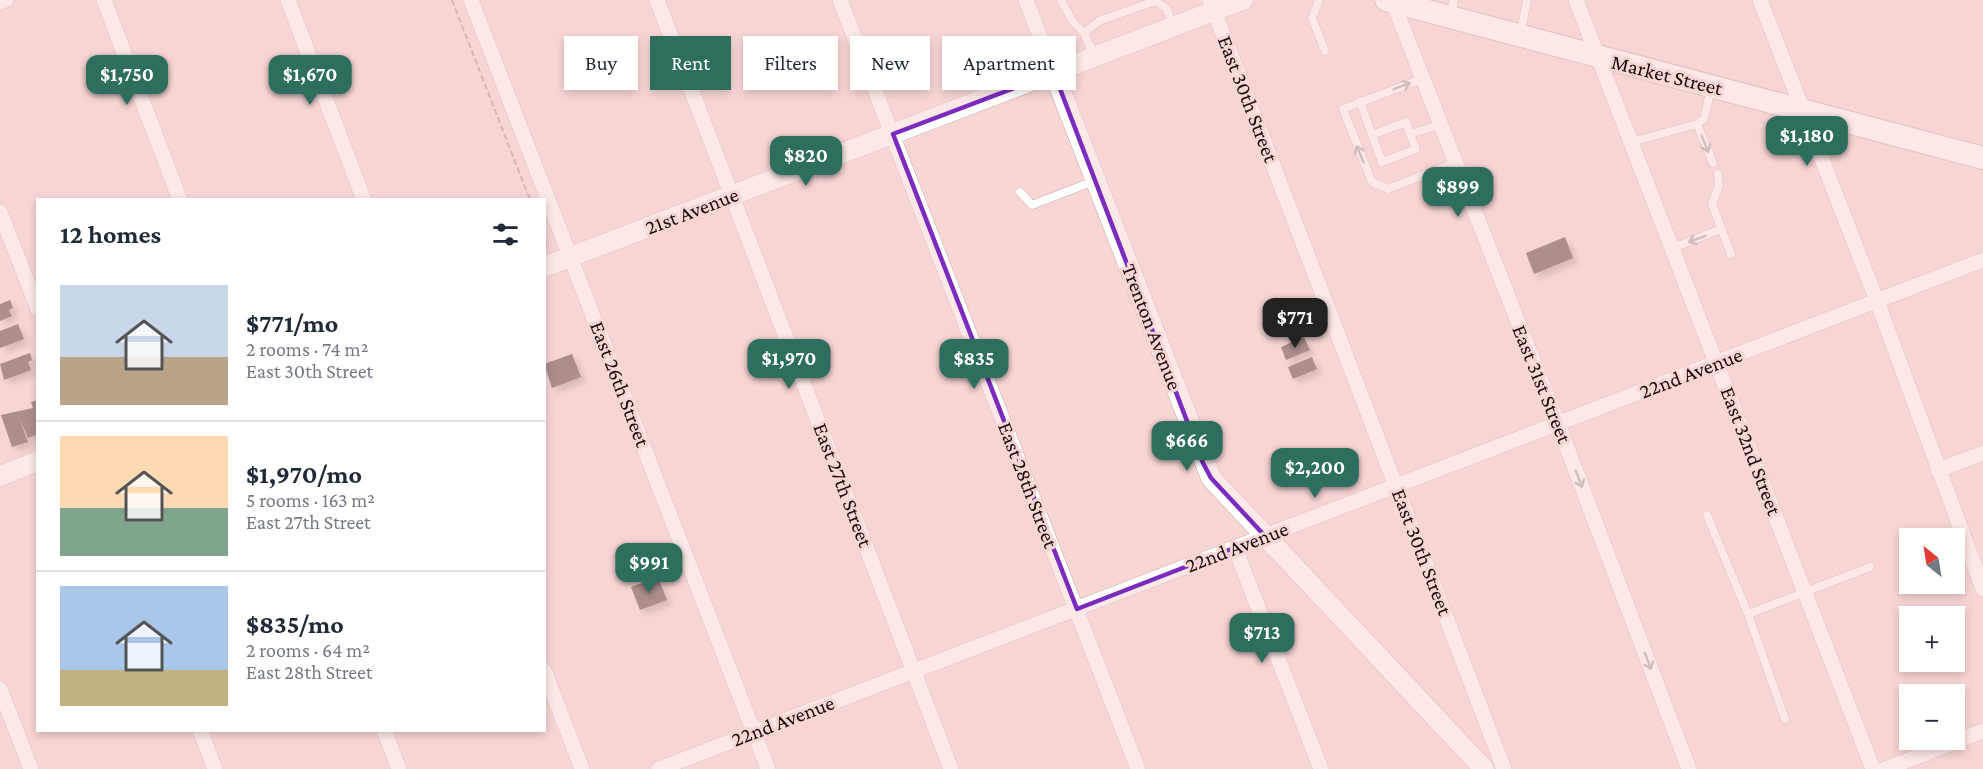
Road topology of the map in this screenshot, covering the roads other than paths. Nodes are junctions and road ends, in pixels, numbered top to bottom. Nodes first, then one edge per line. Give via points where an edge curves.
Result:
1 (6, 0) edge
2 (104, 0) edge
3 (288, 0) edge
4 (471, 0) edge
5 (657, 0) edge
6 (840, 0) edge
7 (1026, 0) edge
8 (1061, 0) edge
9 (1244, 0) edge
10 (1319, 0) edge
11 (1527, 0) edge
12 (1576, 0) edge
13 (1760, 0) edge
14 (1155, 1) edge
15 (1390, 1) edge
16 (0, 2) edge
17 (1212, 6) edge
18 (1452, 9) edge
19 (1174, 26) junction
20 (1084, 33) junction
21 (1040, 36) edge
22 (1520, 36) junction
23 (1325, 51) dead end
24 (1095, 57) junction
25 (1598, 57) junction
26 (1076, 64) edge
27 (1422, 79) junction
28 (1712, 86) junction
29 (1009, 90) edge
30 (1060, 90) edge
31 (1360, 101) junction
32 (1803, 109) junction
33 (1697, 124) junction
34 (1439, 125) junction
35 (893, 134) junction
36 (1410, 134) junction
37 (1372, 135) junction
38 (1631, 142) junction
39 (1983, 158) edge
40 (1454, 163) junction
41 (1713, 163) dead end
42 (1718, 174) dead end
43 (1095, 181) junction
44 (1020, 192) dead end
45 (732, 195) junction
46 (179, 198) edge
47 (363, 198) edge
48 (0, 212) edge
49 (1721, 229) junction
50 (1672, 248) junction
51 (1731, 254) dead end
52 (571, 257) junction
53 (1983, 260) edge
54 (546, 266) edge
55 (1877, 301) junction
56 (36, 304) edge
57 (1717, 363) junction
58 (1558, 424) junction
59 (1983, 453) edge
60 (36, 462) edge
61 (1938, 470) junction
62 (0, 476) edge
63 (1397, 486) junction
64 (1707, 515) dead end
65 (1265, 536) junction
66 (1235, 548) junction
67 (1870, 567) dead end
68 (1983, 589) edge
69 (1806, 592) junction
70 (1077, 609) junction
71 (1748, 614) junction
72 (914, 672) junction
73 (546, 675) edge
74 (0, 689) edge
75 (1785, 719) dead end
76 (1983, 731) edge
77 (201, 732) edge
78 (385, 732) edge
79 (754, 732) junction
80 (31, 769) edge
81 (215, 769) edge
82 (399, 769) edge
83 (582, 769) edge
84 (659, 769) edge
85 (768, 769) edge
86 (951, 769) edge
87 (1138, 769) edge
88 (1321, 769) edge
89 (1484, 769) edge
90 (1504, 769) edge
91 (1689, 769) edge
92 (1873, 769) edge
93 (1885, 769) edge

1 - 16 street
2 - 46 street
3 - 47 street
4 - 52 street, East 26th Street
5 - 45 street, East 27th Street
6 - 35 street, East 28th Street
7 - 21 street
8 - 20 lane
9 - 17 street, 21st Avenue
10 - 23 lane via 1312,18
11 - 22 lane
12 - 25 street, East 32nd Street
13 - 32 street
14 - 19 lane via 1166,8
14 - 20 lane via 1100,21
15 - 18 main road, Market Street
15 - 27 street, East 31st Street
17 - 19 street, 21st Avenue
17 - 63 street, East 30th Street
18 - 22 main road, Market Street
19 - 24 street, 21st Avenue
20 - 24 lane
22 - 25 main road, Market Street
24 - 26 street, 21st Avenue
25 - 28 main road, Market Street
25 - 38 street, East 32nd Street
31 -> 27 lane
27 - 34 street, East 31st Street
28 - 32 main road, Market Street
28 - 33 lane via 1704,120
29 - 35 street, 21st Avenue
30 - 43 street, Trenton Avenue
31 - 37 lane
40 -> 31 lane via 1388,189 1380,188 1372,182 1343,109
32 - 39 main road, Market Street
32 - 55 street
33 - 38 lane
33 -> 41 lane
34 - 36 lane
34 - 40 street, East 31st Street
35 - 45 street, 21st Avenue
35 - 70 street, East 28th Street
36 - 37 lane via 1406,122
36 - 37 lane via 1416,149 1382,162
38 - 50 street, East 32nd Street
40 - 58 street, East 31st Street
42 - 49 lane via 1719,185 1712,204
43 - 44 lane via 1032,205
43 - 65 street, Trenton Avenue via 1203,463 1211,478
45 - 52 street, 21st Avenue
45 - 72 street, East 27th Street
48 - 56 street
49 -> 50 lane
49 - 51 lane
50 - 57 street, East 32nd Street
52 - 54 street, 21st Avenue
52 - 79 street, East 26th Street
53 - 55 street, 22nd Avenue
55 - 57 street, 22nd Avenue
55 - 61 street
57 - 58 street, 22nd Avenue
57 - 69 street, East 32nd Street
58 - 63 street, 22nd Avenue
58 -> 91 street, East 31st Street
59 - 61 street
60 - 62 street
61 - 68 street
63 - 65 street, 22nd Avenue
63 - 90 street, East 30th Street
64 - 71 lane
65 - 66 street, 22nd Avenue
65 - 89 street, Trenton Avenue
66 - 70 street, 22nd Avenue
66 - 88 street
67 - 69 lane
69 - 71 lane
69 - 92 street, East 32nd Street
70 - 72 street, 22nd Avenue
70 - 87 street, East 28th Street
71 - 75 lane
72 - 79 street, 22nd Avenue
72 - 86 street, East 27th Street
73 - 83 street
74 - 80 street
76 - 93 street
77 - 81 street
78 - 82 street
79 - 84 street, 22nd Avenue
79 - 85 street, East 26th Street

